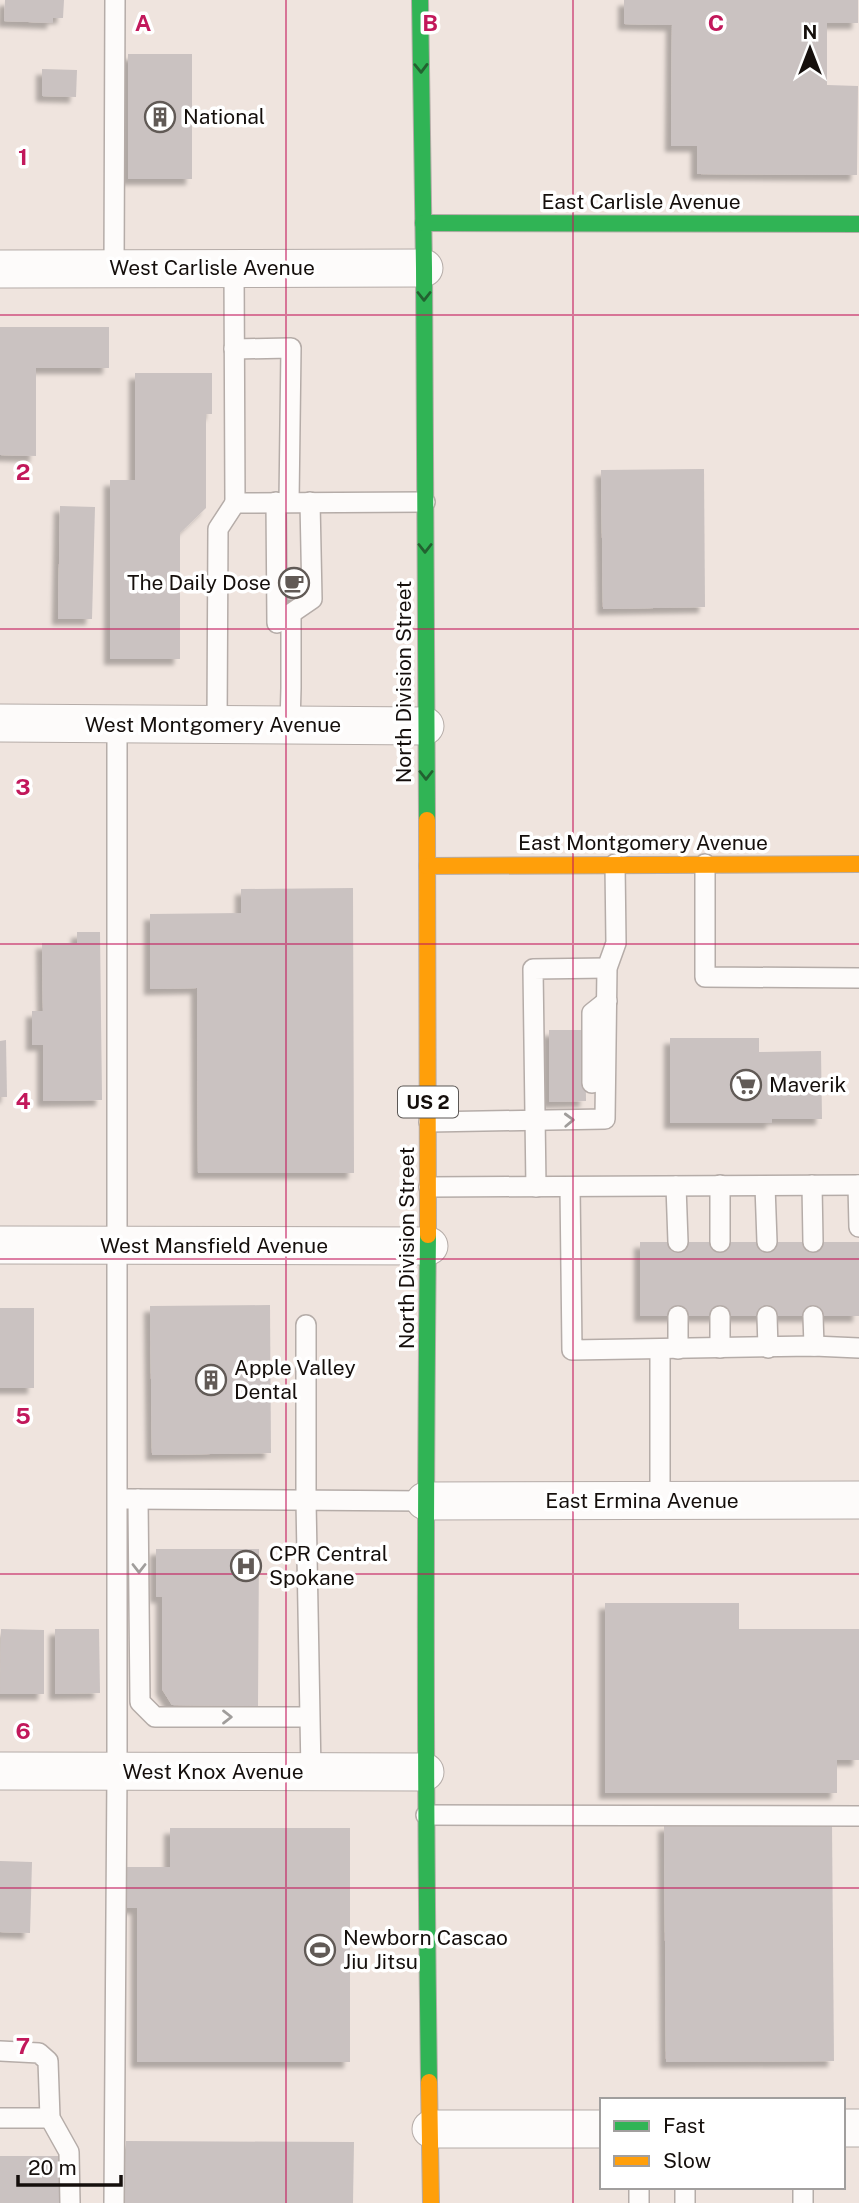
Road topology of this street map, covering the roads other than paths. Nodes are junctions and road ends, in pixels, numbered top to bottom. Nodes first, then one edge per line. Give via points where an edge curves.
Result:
1 (115, 0) edge
2 (420, 0) edge
3 (423, 223) junction
4 (859, 224) edge
5 (234, 268) junction
6 (424, 268) junction
7 (0, 269) edge
8 (114, 269) junction
9 (234, 349) junction
10 (282, 502) junction
11 (310, 502) junction
12 (425, 502) junction
13 (235, 503) junction
14 (291, 614) junction
15 (0, 723) edge
16 (117, 724) junction
17 (216, 725) junction
18 (289, 725) junction
19 (425, 726) junction
20 (615, 864) junction
21 (705, 864) junction
22 (859, 864) edge
23 (427, 866) junction
24 (607, 968) junction
25 (859, 978) edge
26 (429, 1122) junction
27 (534, 1122) junction
28 (720, 1185) junction
29 (811, 1185) junction
30 (859, 1185) edge
31 (536, 1186) junction
32 (570, 1186) junction
33 (676, 1186) junction
34 (765, 1186) junction
35 (429, 1187) junction
36 (859, 1227) edge
37 (678, 1242) dead end
38 (720, 1242) dead end
39 (767, 1242) dead end
40 (813, 1242) dead end
41 (0, 1245) edge
42 (117, 1245) junction
43 (429, 1246) junction
44 (678, 1317) dead end
45 (720, 1317) dead end
46 (767, 1317) dead end
47 (813, 1317) dead end
48 (306, 1325) dead end
49 (814, 1346) junction
50 (720, 1348) junction
51 (768, 1348) junction
52 (859, 1348) edge
53 (669, 1349) junction
54 (117, 1499) junction
55 (138, 1499) junction
56 (660, 1500) junction
57 (859, 1500) edge
58 (306, 1501) junction
59 (425, 1501) junction
60 (309, 1717) junction
61 (0, 1771) edge
62 (117, 1771) junction
63 (311, 1772) junction
64 (425, 1772) junction
65 (426, 1815) junction
66 (859, 1816) edge
67 (0, 2051) edge
68 (0, 2118) edge
69 (50, 2118) junction
70 (431, 2129) junction
71 (600, 2129) edge
72 (70, 2203) edge
73 (114, 2203) edge
74 (431, 2203) edge

1 - 8 lane
2 -> 3 main road, North Division Street / US 2
3 - 4 main road, East Carlisle Avenue
3 - 6 main road, North Division Street / US 2
5 - 6 street, West Carlisle Avenue
5 - 8 street, West Carlisle Avenue
5 - 9 lane
6 -> 12 main road, North Division Street / US 2
7 - 8 street, West Carlisle Avenue
9 - 10 lane via 292,348
9 - 13 lane
10 - 11 lane
10 - 13 lane
10 - 14 lane via 278,623
11 - 12 lane
11 - 14 lane via 312,599
12 -> 19 main road, North Division Street / US 2
13 - 17 lane via 218,529
14 - 18 lane
15 - 16 street, West Montgomery Avenue
16 - 17 street, West Montgomery Avenue
16 - 42 lane
17 - 18 street, West Montgomery Avenue
18 - 19 street, West Montgomery Avenue
19 -> 23 main road, North Division Street / US 2
20 - 21 main road, East Montgomery Avenue
20 - 23 main road, East Montgomery Avenue
20 - 24 lane via 616,943
21 - 22 main road, East Montgomery Avenue
21 - 25 lane via 705,977
23 - 26 main road, North Division Street / US 2
27 -> 24 lane via 604,1119
24 - 27 lane via 533,969
26 - 27 lane
26 - 35 main road, North Division Street / US 2
27 - 31 lane
28 - 33 lane
28 - 34 lane
28 - 38 lane
29 - 30 lane
29 - 34 lane
29 - 40 lane
30 - 36 lane
31 - 32 lane
31 - 35 lane
32 - 33 lane
32 - 53 lane via 572,1350
33 - 37 lane
34 - 39 lane
35 - 43 main road, North Division Street / US 2
41 - 42 street, West Mansfield Avenue
42 - 43 street, West Mansfield Avenue
42 - 54 lane
43 - 59 main road, North Division Street / US 2
44 - 53 lane
45 - 50 lane
46 - 51 lane
47 - 49 lane
48 - 58 lane
49 - 51 lane
49 - 52 lane
50 - 51 lane
50 - 53 lane
53 - 56 lane
54 - 55 lane
54 - 62 lane
55 - 58 lane
55 -> 60 lane via 140,1702 155,1717
56 - 57 street, East Ermina Avenue
56 - 59 street, East Ermina Avenue
58 - 59 lane
58 - 60 lane
59 - 64 main road, North Division Street / US 2
60 - 63 lane
61 - 62 street, West Knox Avenue
62 - 63 street, West Knox Avenue
62 - 73 lane
63 - 64 street, West Knox Avenue
64 - 65 main road, North Division Street / US 2
65 - 66 lane
65 - 70 main road, North Division Street / US 2
67 - 69 lane via 39,2053 48,2061
68 - 69 lane
69 - 72 lane via 69,2152
70 - 71 street
70 - 74 main road, North Division Street / US 2

